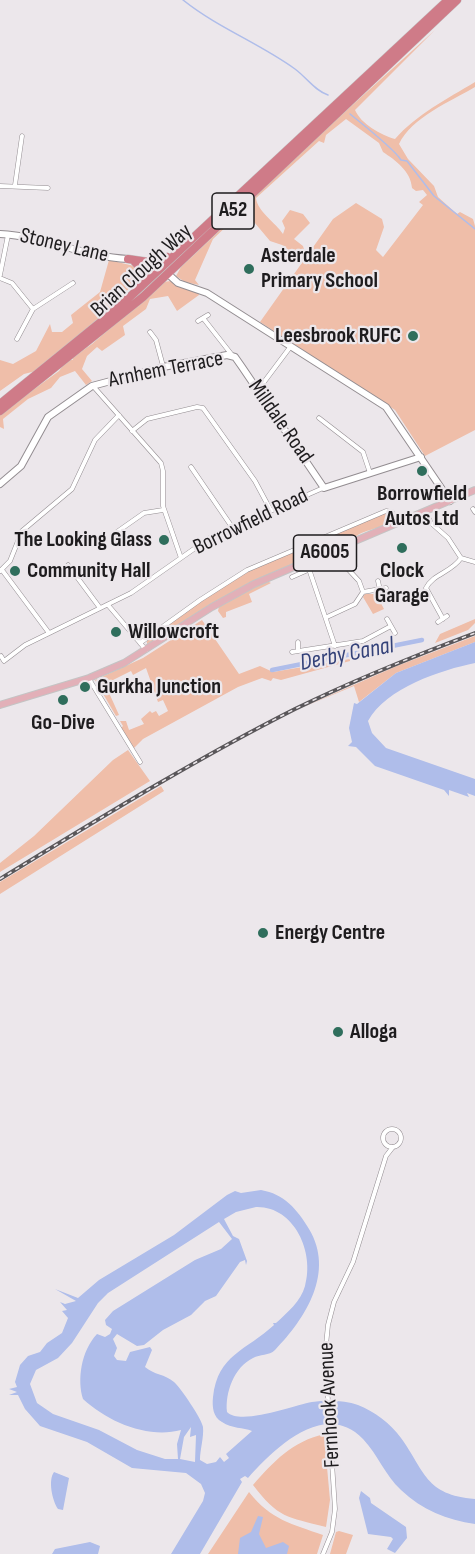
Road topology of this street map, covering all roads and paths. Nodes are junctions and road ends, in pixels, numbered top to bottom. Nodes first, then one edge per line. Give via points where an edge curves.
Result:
1 (448, 0) edge
2 (457, 0) edge
3 (22, 136) dead end
4 (15, 185) junction
5 (0, 186) edge
6 (48, 188) dead end
7 (201, 230) junction
8 (0, 234) edge
9 (8, 234) junction
10 (131, 259) junction
11 (168, 274) junction
12 (0, 277) edge
13 (73, 283) dead end
14 (128, 298) junction
15 (33, 309) junction
16 (198, 321) dead end
17 (150, 332) dead end
18 (17, 339) dead end
19 (222, 345) junction
20 (291, 346) junction
21 (217, 357) junction
22 (235, 357) junction
23 (163, 367) junction
24 (92, 386) junction
25 (258, 391) junction
26 (0, 404) edge
27 (0, 411) edge
28 (119, 416) junction
29 (319, 418) dead end
30 (132, 431) junction
31 (421, 457) junction
32 (191, 466) dead end
33 (371, 474) junction
34 (0, 484) edge
35 (324, 488) junction
36 (475, 490) edge
37 (450, 501) junction
38 (270, 509) junction
39 (164, 510) junction
40 (426, 511) junction
41 (398, 523) junction
42 (232, 527) junction
43 (114, 534) dead end
44 (338, 548) junction
45 (181, 558) junction
46 (460, 558) junction
47 (475, 562) edge
48 (68, 565) dead end
49 (317, 566) dead end
50 (309, 569) junction
51 (1, 571) edge
52 (292, 577) dead end
53 (378, 581) dead end
54 (386, 588) dead end
55 (380, 590) junction
56 (363, 592) junction
57 (108, 605) junction
58 (100, 608) junction
59 (327, 617) junction
60 (387, 619) dead end
61 (438, 622) dead end
62 (391, 626) junction
63 (49, 633) junction
64 (395, 633) dead end
65 (298, 642) dead end
66 (140, 643) junction
67 (335, 646) junction
68 (146, 651) junction
69 (298, 651) junction
70 (292, 652) dead end
71 (0, 656) edge
72 (89, 678) junction
73 (0, 705) edge
74 (140, 762) dead end
75 (385, 1144) junction
76 (393, 1147) junction
77 (386, 1156) junction
78 (323, 1554) edge

1 - 7 highway, Brian Clough Way / A52
2 - 11 highway, Brian Clough Way / A52
3 - 4 street
4 - 5 street
4 - 6 street
7 - 10 highway via 160,262
7 - 14 highway, Brian Clough Way / A52
8 - 9 street, Stoney Lane
9 - 10 street, Stoney Lane via 95,255
9 - 12 street
10 - 14 highway via 143,269 143,276
11 - 20 street via 178,283 207,293
11 - 27 highway, Brian Clough Way / A52 via 87,344
12 - 15 street via 12,282
13 - 15 street
14 - 26 highway, Brian Clough Way / A52
15 - 18 street
16 - 19 street via 206,316
17 - 23 street
19 - 21 street
19 - 22 street
20 - 25 street
20 - 31 street via 386,407
21 - 22 street, Arnhem Terrace
21 - 23 street, Arnhem Terrace
22 - 25 street, Milldale Road
23 - 24 street, Arnhem Terrace
24 - 28 street
24 - 34 street, Arnhem Terrace via 48,417 21,466
25 - 35 street, Milldale Road
28 - 30 street
28 - 51 street via 95,440 74,487 22,531 12,557
29 - 33 street via 364,454
30 - 38 street via 152,418 203,408 255,480
30 - 39 street via 162,466
31 - 33 street, Borrowfield Road
31 - 37 street
32 - 42 street
33 - 35 street, Borrowfield Road
35 - 38 street, Borrowfield Road
36 - 37 main road, A6005
37 - 40 main road, A6005
38 - 42 street, Borrowfield Road
39 - 43 street via 144,513
39 - 45 street
40 - 41 main road, A6005
40 - 46 street via 434,528 447,538
41 - 44 main road, A6005
41 - 66 street via 392,512 386,511 247,570
42 - 45 street, Borrowfield Road
44 - 56 street
44 - 68 main road, A6005 via 232,596
45 - 57 street, Borrowfield Road
46 - 47 street
46 - 61 street via 456,566 426,588 445,618
48 - 58 street
49 - 50 street
50 - 52 street
50 - 59 street
51 - 63 street
53 - 55 street
54 - 55 street
55 - 56 street
56 - 59 street via 355,604
57 - 58 street, Borrowfield Road
57 - 66 street
58 - 63 street, Borrowfield Road
59 - 67 street
60 - 62 street
62 - 64 street
62 - 67 street via 371,638
63 - 71 street, Borrowfield Road via 4,661
65 - 69 street
66 - 68 street
67 - 69 street
68 - 72 main road, A6005
69 - 70 street
72 - 73 main road, A6005
72 - 74 street
75 - 76 street
75 - 76 street via 385,1132 397,1130 401,1140
75 - 77 street, Fernhook Avenue
76 - 77 street, Fernhook Avenue
77 - 78 street, Fernhook Avenue via 353,1262 330,1317 325,1355 335,1509 332,1532

